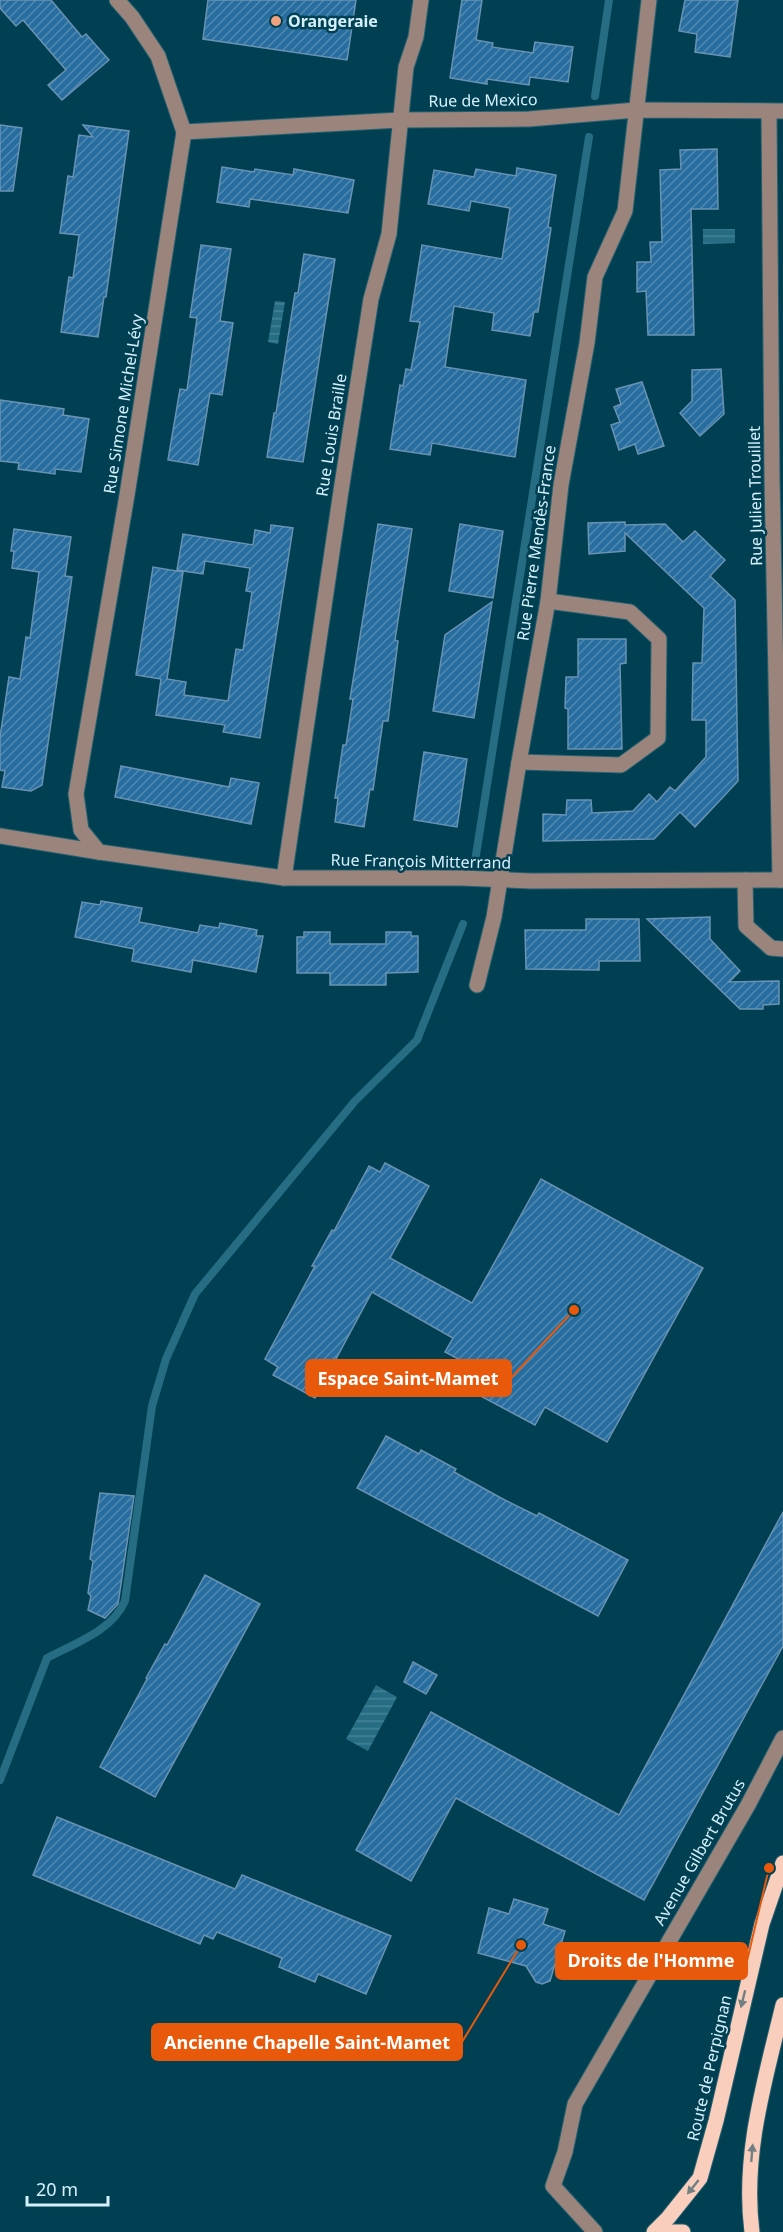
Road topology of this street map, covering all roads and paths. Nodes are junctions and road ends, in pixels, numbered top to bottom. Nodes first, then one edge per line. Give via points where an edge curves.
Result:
1 (117, 0) edge
2 (421, 0) edge
3 (649, 0) edge
4 (636, 110) junction
5 (776, 112) edge
6 (400, 120) junction
7 (184, 132) junction
8 (548, 601) junction
9 (519, 762) junction
10 (0, 836) edge
11 (99, 852) junction
12 (284, 878) junction
13 (501, 879) junction
14 (745, 879) junction
15 (781, 880) edge
16 (783, 949) edge
17 (477, 985) dead end
18 (783, 1738) edge
19 (783, 1863) edge
20 (783, 2005) edge
21 (596, 2232) edge
22 (654, 2232) edge
23 (671, 2232) edge
24 (683, 2232) edge
25 (752, 2232) edge

1 - 7 street, Rue Simone Michel-Lévy via 158,56
2 - 6 street, Rue Louis Braille via 416,38 406,67
3 - 4 street, Rue Pierre Mendès-France
4 - 5 street, Rue de Mexico
4 - 6 street, Rue de Mexico via 530,119
4 - 8 street, Rue Pierre Mendès-France via 625,211 595,277 561,485
5 - 15 street, Rue Julien Trouillet via 771,382
6 - 7 street, Rue de Mexico
6 - 12 street, Rue Louis Braille via 389,234 371,299
7 - 11 street, Rue Simone Michel-Lévy via 76,794 81,830
8 - 9 street, Rue Pierre Mendès-France
8 - 9 street via 630,612 658,639 658,738 621,765
9 - 13 street, Rue Pierre Mendès-France
10 - 11 street, Rue François Mitterrand
11 - 12 street, Rue François Mitterrand
12 - 13 street, Rue François Mitterrand
13 - 14 street, Rue François Mitterrand
13 - 17 street, Rue Pierre Mendès-France
14 - 15 street, Rue François Mitterrand
14 - 16 street via 746,926 771,948
18 - 21 street, Avenue Gilbert Brutus via 575,2104 566,2152 553,2186
19 -> 22 main road, Route de Perpignan via 762,1924 700,2178
25 -> 20 main road via 748,2203 755,2122
23 - 24 main road

